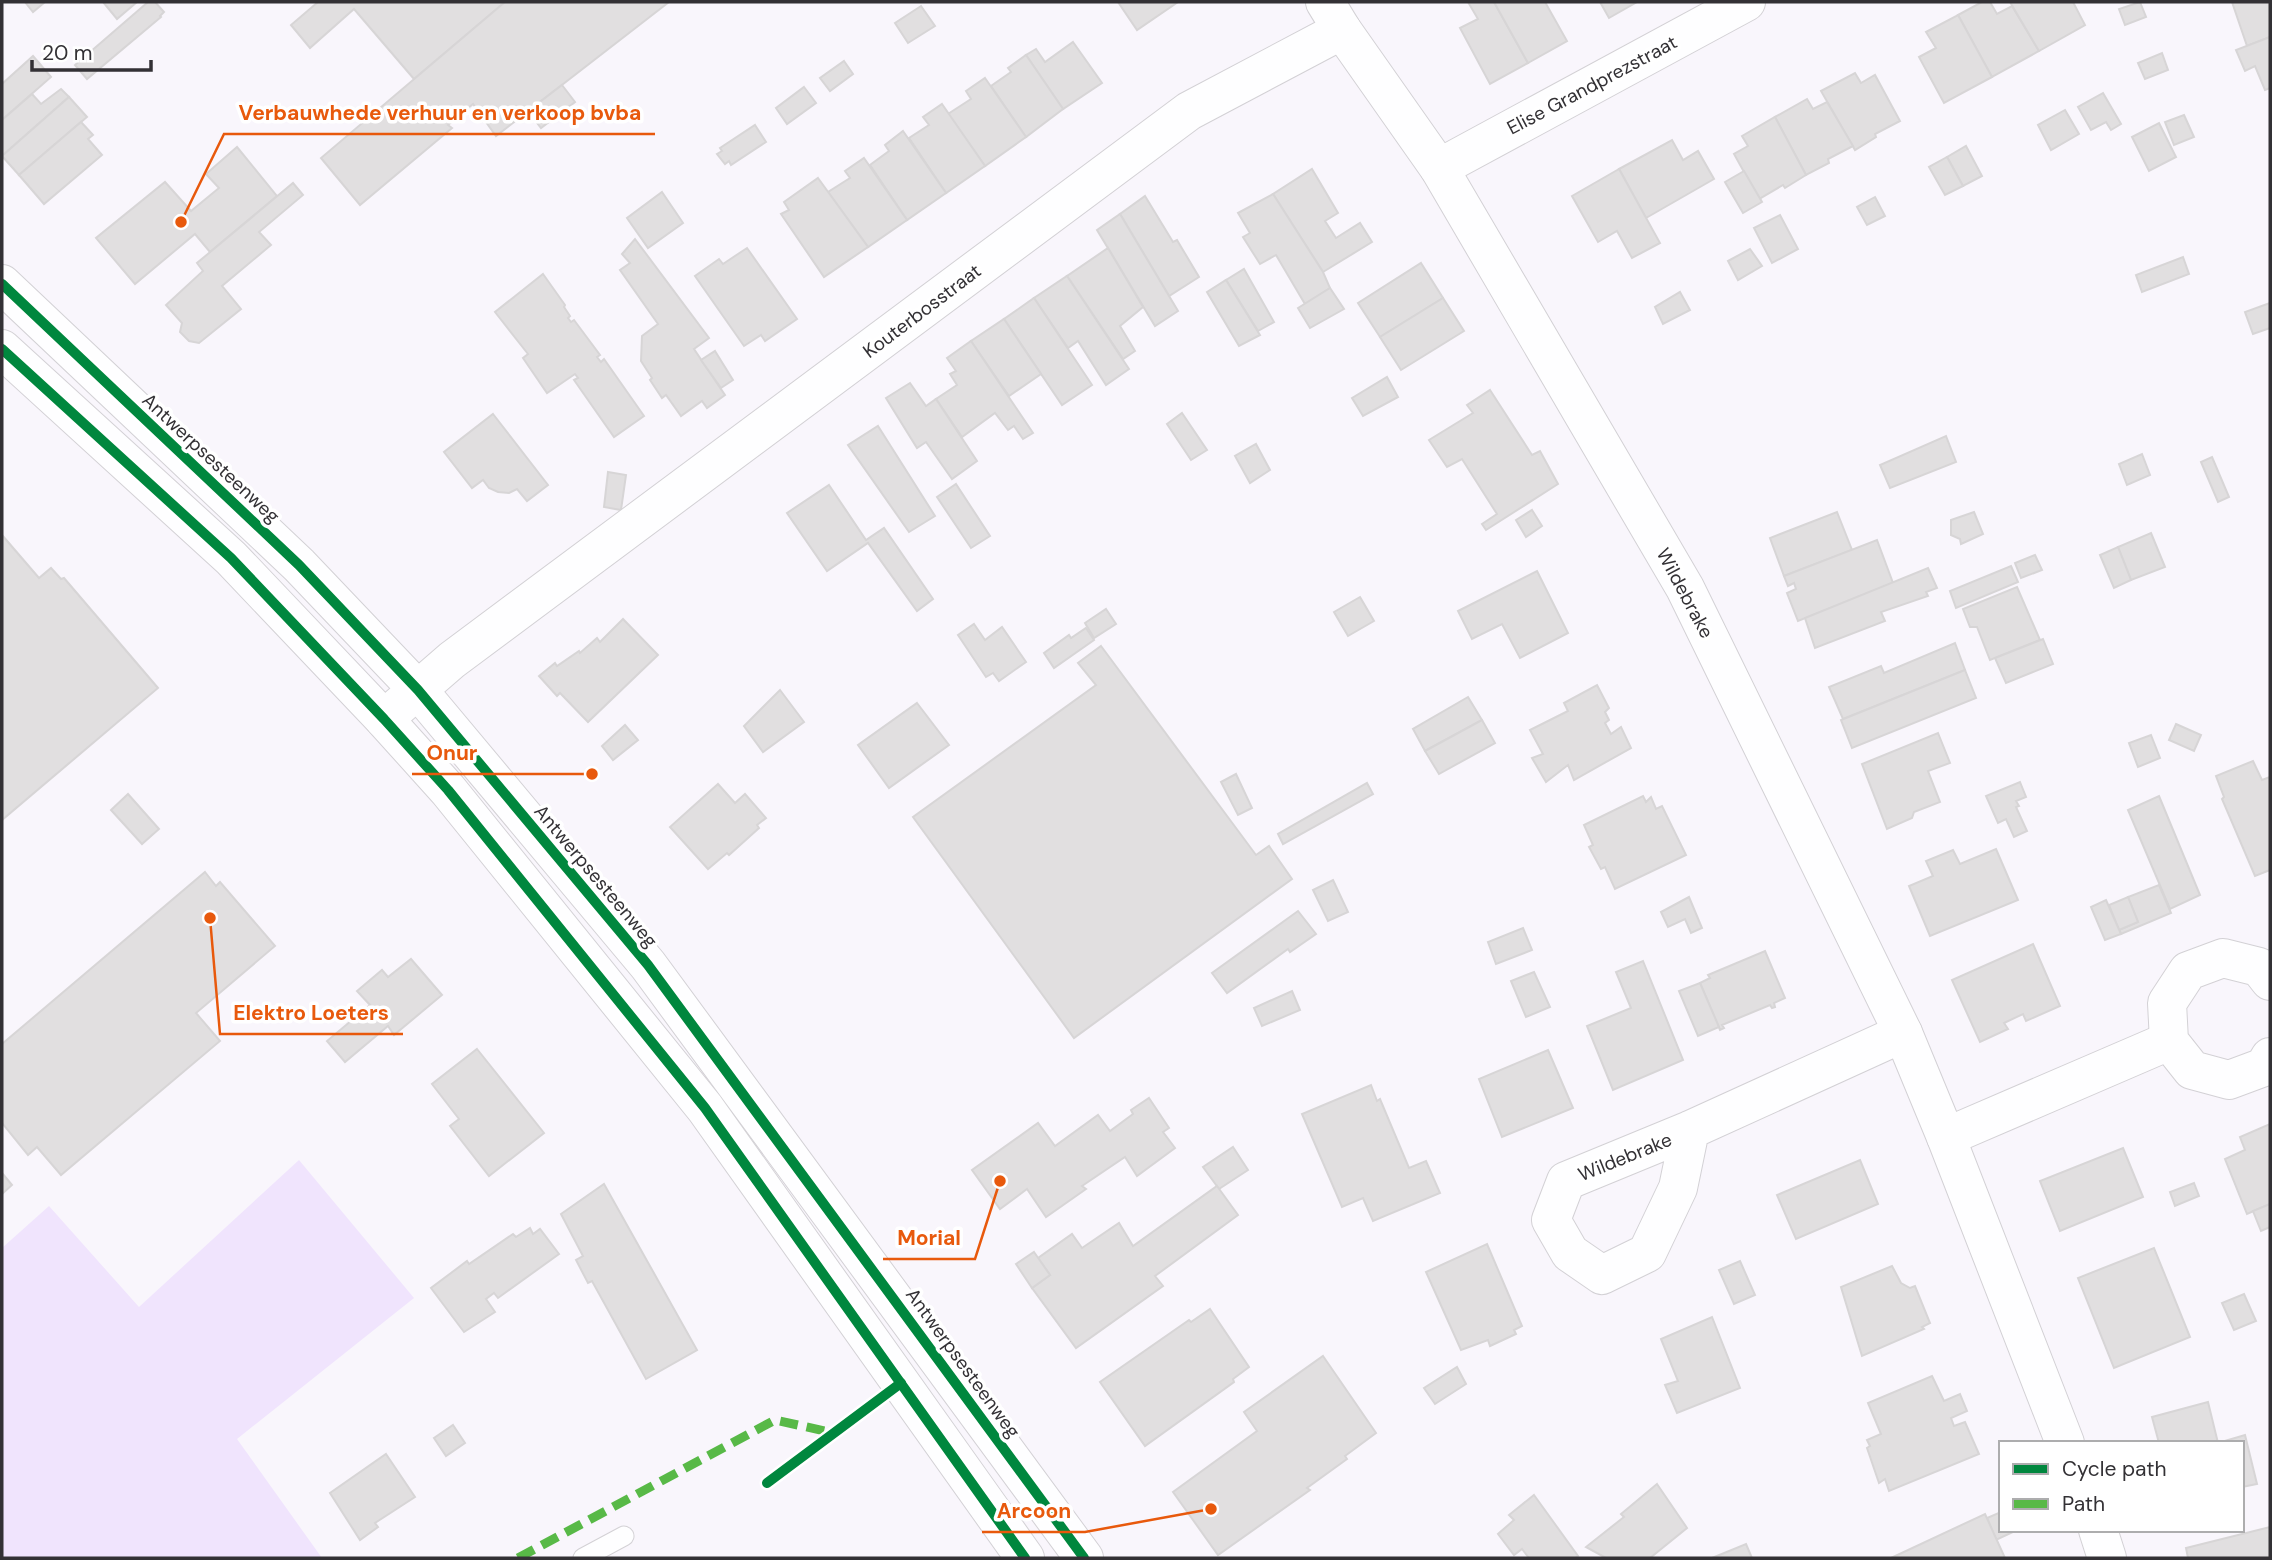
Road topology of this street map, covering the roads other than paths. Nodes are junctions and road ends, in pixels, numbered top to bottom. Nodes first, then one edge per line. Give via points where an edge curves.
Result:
1 (1746, 2) edge
2 (1334, 16) edge
3 (1438, 168) junction
4 (2, 284) edge
5 (2, 349) edge
6 (418, 690) junction
7 (384, 719) junction
8 (2270, 981) edge
9 (1903, 1033) junction
10 (2169, 1041) junction
11 (2270, 1057) edge
12 (1690, 1130) dead end
13 (1946, 1137) junction
14 (2064, 1441) edge
15 (2099, 1532) edge
16 (624, 1536) dead end
17 (583, 1558) edge
18 (1025, 1558) edge
19 (1084, 1558) edge
20 (2107, 1558) edge

1 - 3 street, Elise Grandprezstraat
2 - 3 street, Kouterbosstraat
2 - 6 street, Kouterbosstraat via 1189,111 452,660
3 - 9 street, Wildebrake via 1685,588
4 - 6 street, Antwerpsesteenweg via 299,565
5 - 7 street via 232,558
6 - 7 street, Kouterbosstraat
6 - 19 street, Antwerpsesteenweg via 648,965
7 - 18 street via 448,790 705,1108
8 - 10 street via 2259,967 2223,958 2188,971 2167,1003
9 - 12 street, Wildebrake
9 - 13 street, Wildebrake
10 - 11 street via 2192,1070 2229,1080 2264,1067
10 - 13 street
13 - 14 street, Wildebrake
15 - 20 street
16 - 17 lane

